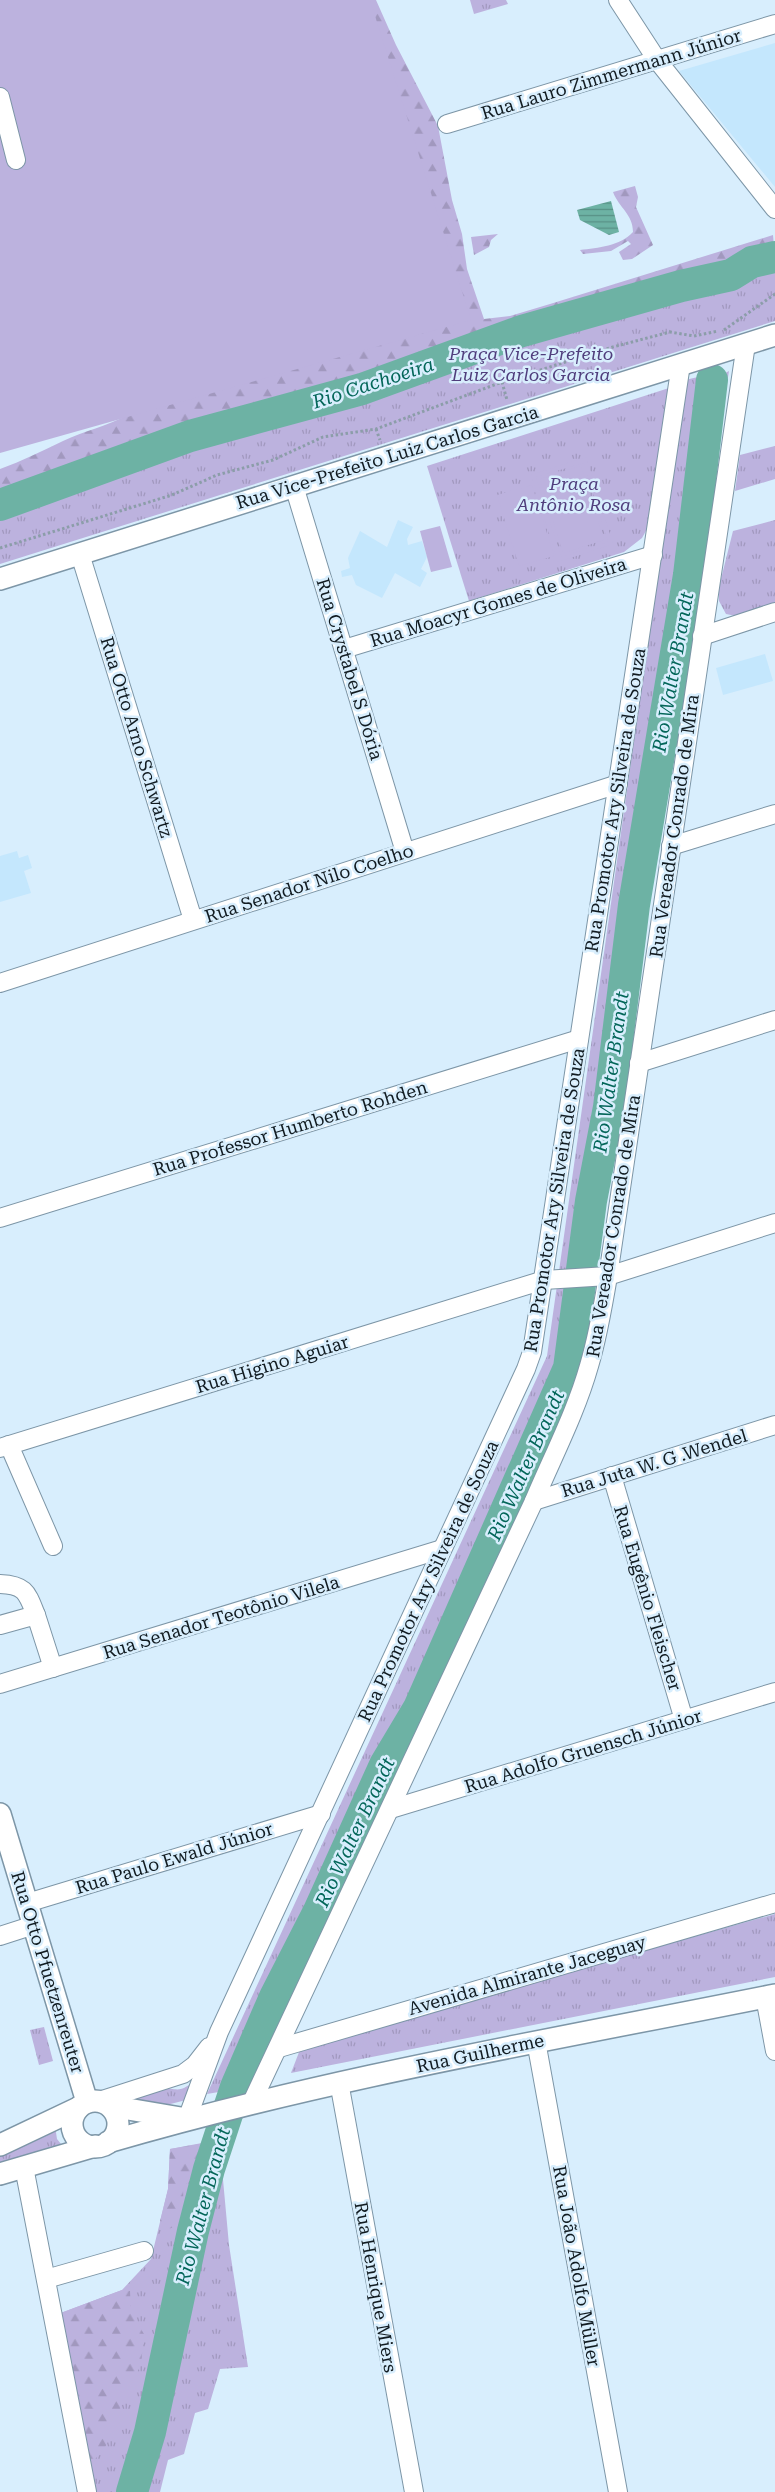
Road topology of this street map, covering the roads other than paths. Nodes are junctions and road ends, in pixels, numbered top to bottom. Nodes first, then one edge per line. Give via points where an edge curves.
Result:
1 (618, 0) edge
2 (775, 24) edge
3 (656, 60) junction
4 (0, 97) edge
5 (447, 124) dead end
6 (16, 160) dead end
7 (775, 209) edge
8 (775, 335) edge
9 (746, 344) junction
10 (681, 364) junction
11 (294, 486) junction
12 (80, 554) junction
13 (653, 555) junction
14 (0, 579) edge
15 (775, 612) edge
16 (702, 636) junction
17 (344, 649) junction
18 (618, 784) junction
19 (775, 814) edge
20 (671, 846) junction
21 (405, 852) junction
22 (193, 920) junction
23 (0, 983) edge
24 (775, 1020) edge
25 (579, 1039) junction
26 (639, 1063) junction
27 (0, 1218) edge
28 (775, 1223) edge
29 (608, 1276) junction
30 (544, 1280) junction
31 (775, 1425) edge
32 (5, 1446) edge
33 (612, 1476) junction
34 (534, 1500) junction
35 (53, 1546) dead end
36 (442, 1549) junction
37 (0, 1584) edge
38 (36, 1615) junction
39 (0, 1625) edge
40 (53, 1668) junction
41 (0, 1684) edge
42 (775, 1692) edge
43 (684, 1720) junction
44 (391, 1809) junction
45 (0, 1814) edge
46 (322, 1814) junction
47 (27, 1903) junction
48 (775, 1903) edge
49 (34, 1925) junction
50 (0, 1936) edge
51 (770, 1996) edge
52 (219, 2032) junction
53 (536, 2041) junction
54 (278, 2048) junction
55 (775, 2051) edge
56 (339, 2082) junction
57 (248, 2103) junction
58 (93, 2104) junction
59 (187, 2120) junction
60 (43, 2123) junction
61 (0, 2136) edge
62 (101, 2144) junction
63 (0, 2145) edge
64 (24, 2167) junction
65 (0, 2174) edge
66 (144, 2251) dead end
67 (46, 2279) junction
68 (87, 2492) edge
69 (414, 2492) edge
70 (618, 2492) edge

1 - 3 street
2 - 3 street, Rua Lauro Zimmermann Júnior
3 - 5 street, Rua Lauro Zimmermann Júnior
3 - 7 street
4 - 6 street
8 - 9 main road, Rua Vice-Prefeito Luiz Carlos Garcia
9 - 10 main road, Rua Vice-Prefeito Luiz Carlos Garcia
9 - 16 street, Rua Vereador Conrado de Mira
10 - 11 main road, Rua Vice-Prefeito Luiz Carlos Garcia
10 - 13 street, Rua Promotor Ary Silveira de Souza
11 - 12 main road, Rua Vice-Prefeito Luiz Carlos Garcia
11 - 17 street, Rua Crystabel S Dória
12 - 14 main road, Rua Vice-Prefeito Luiz Carlos Garcia
12 - 22 street, Rua Otto Arno Schwartz
13 - 17 street, Rua Moacyr Gomes de Oliveira
13 - 18 street, Rua Promotor Ary Silveira de Souza
15 - 16 street
16 - 20 street, Rua Vereador Conrado de Mira
17 - 21 street, Rua Crystabel S Dória
18 - 21 street, Rua Senador Nilo Coelho
18 - 25 street, Rua Promotor Ary Silveira de Souza
19 - 20 street
20 - 26 street, Rua Vereador Conrado de Mira
21 - 22 street, Rua Senador Nilo Coelho
22 - 23 street, Rua Senador Nilo Coelho
24 - 26 street
25 - 27 street, Rua Professor Humberto Rohden
25 - 30 street, Rua Promotor Ary Silveira de Souza
26 - 29 street, Rua Vereador Conrado de Mira
28 - 29 street, Rua Higino Aguiar
29 - 30 street, Rua Higino Aguiar
29 - 34 street, Rua Vereador Conrado de Mira via 589,1368
30 - 32 street, Rua Higino Aguiar
30 - 36 street, Rua Promotor Ary Silveira de Souza via 532,1352 526,1369
31 - 33 street, Rua Juta W. G .Wendel
32 - 35 street
33 - 34 street, Rua Juta W. G .Wendel
33 - 43 street, Rua Eugênio Fleischer
34 - 44 street, Rua Vereador Conrado de Mira
36 - 40 street, Rua Senador Teotônio Vilela
36 - 46 street, Rua Promotor Ary Silveira de Souza
37 - 38 street via 15,1584 22,1588
38 - 39 street
38 - 40 street
40 - 41 street, Rua Senador Teotônio Vilela
42 - 43 street, Rua Adolfo Gruensch Júnior
43 - 44 street, Rua Adolfo Gruensch Júnior
44 - 54 street, Rua Vereador Conrado de Mira
45 - 47 main road, Rua Otto Pfuetzenreuter
46 - 47 street, Rua Paulo Ewald Júnior
46 - 52 street, Rua Promotor Ary Silveira de Souza
47 - 49 main road, Rua Otto Pfuetzenreuter
48 - 54 street, Avenida Almirante Jaceguay
49 - 50 street
49 - 58 main road, Rua Otto Pfuetzenreuter
51 - 53 main road, Rua Guilherme
51 - 55 street
52 - 58 street via 200,2060 183,2074
52 - 59 street, Rua Promotor Ary Silveira de Souza
53 - 56 main road, Rua Guilherme
53 - 70 street, Rua João Adolfo Müller
54 - 57 street, Rua Vereador Conrado de Mira
56 - 57 main road, Rua Guilherme
56 - 69 street, Rua Henrique Miers
57 - 59 main road, Rua Guilherme
58 - 59 main road, Rua Guilherme
58 - 60 main road
58 - 62 main road via 117,2118 113,2138
58 - 62 main road via 72,2122 76,2136 88,2145
59 - 62 main road, Rua Guilherme
60 - 61 street
60 - 63 main road
62 - 64 main road
64 - 65 main road
64 - 67 street
66 - 67 street
67 - 68 street

